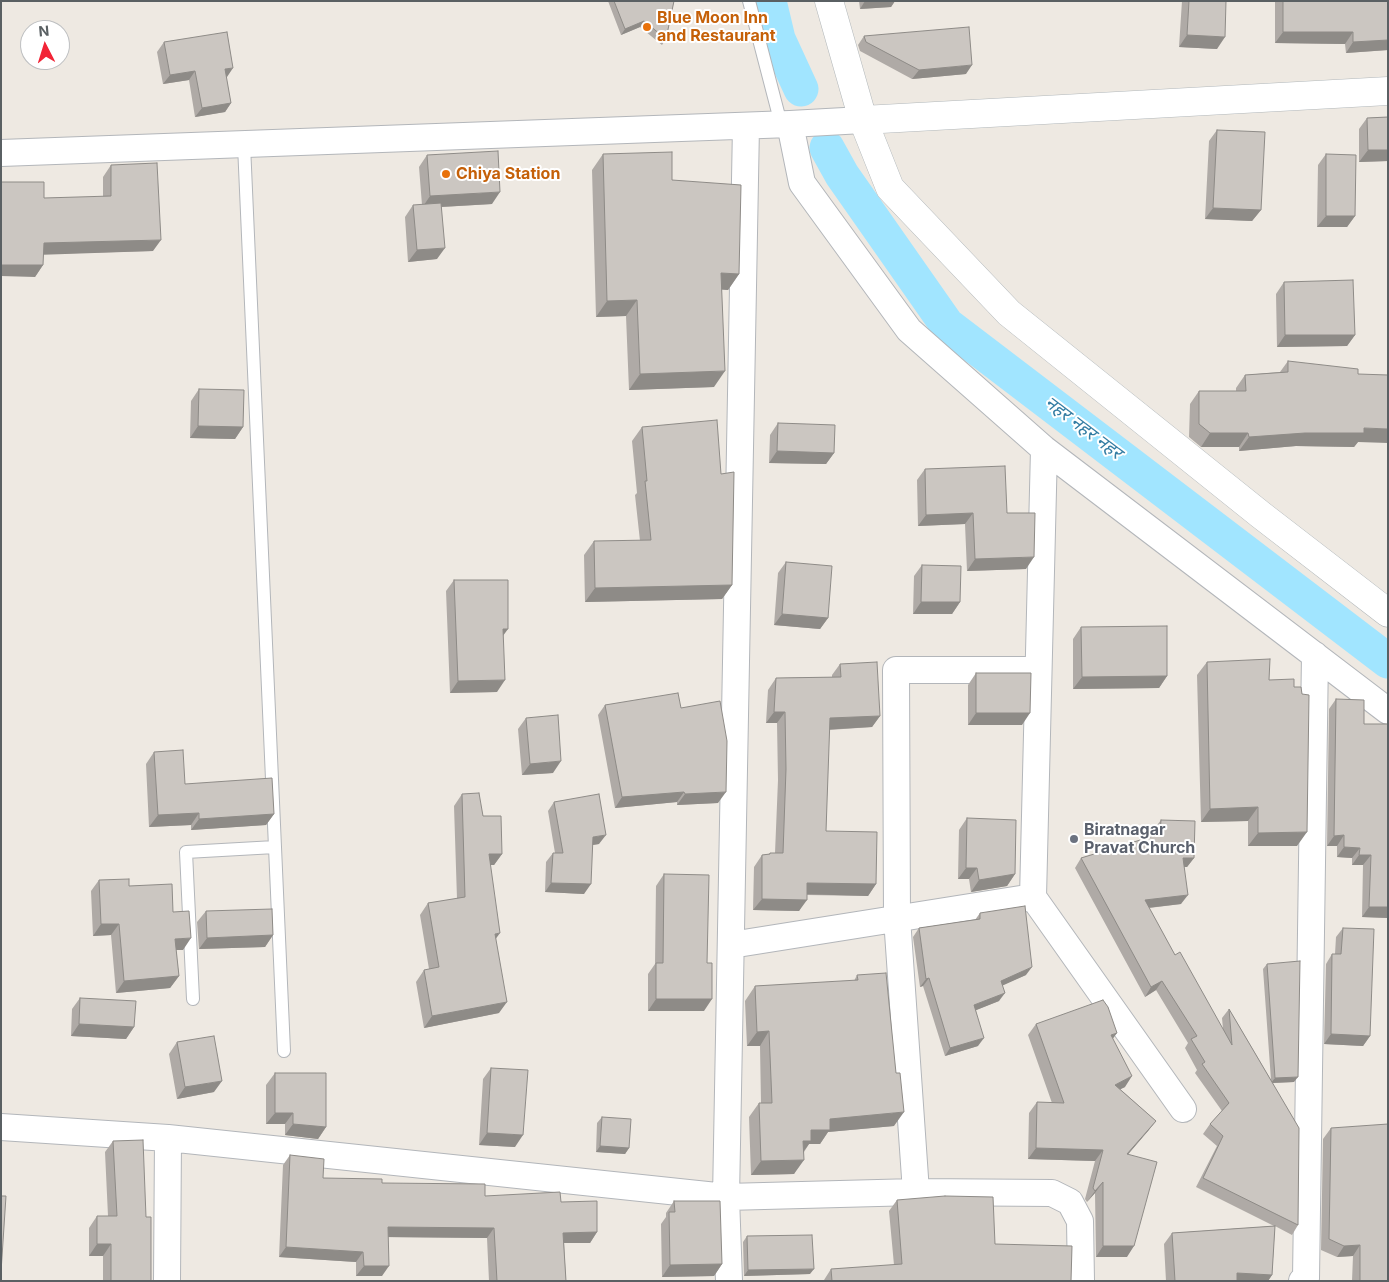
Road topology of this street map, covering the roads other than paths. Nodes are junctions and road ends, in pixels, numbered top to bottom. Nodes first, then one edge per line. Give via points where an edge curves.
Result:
1 (749, 1) edge
2 (829, 1) edge
3 (1388, 92) edge
4 (863, 120) junction
5 (786, 124) junction
6 (746, 126) junction
7 (244, 145) junction
8 (1, 153) edge
9 (1044, 449) junction
10 (1388, 613) edge
11 (1315, 655) junction
12 (1038, 670) junction
13 (1388, 711) edge
14 (275, 847) junction
15 (1033, 897) junction
16 (897, 918) junction
17 (731, 945) junction
18 (194, 998) dead end
19 (284, 1051) dead end
20 (1182, 1109) dead end
21 (1, 1127) edge
22 (168, 1138) junction
23 (916, 1192) junction
24 (726, 1197) junction
25 (167, 1281) edge
26 (729, 1281) edge
27 (1081, 1281) edge
28 (1302, 1281) edge

1 - 5 lane
2 - 4 main road
3 - 4 main road
4 - 5 street
4 - 10 main road via 890,188 1009,313
5 - 6 street
5 - 9 street via 802,183 909,330
6 - 7 street
6 - 17 street
7 - 8 street
7 - 14 lane
9 - 11 street
9 - 12 street
11 - 13 street
11 - 28 street via 1306,1278
12 - 15 street
12 - 16 street via 896,670
14 - 18 lane via 186,852
14 - 19 lane
15 - 16 street
15 - 20 street
16 - 17 street
16 - 23 street
17 - 24 street
21 - 22 street
22 - 24 street
22 - 25 street
23 - 24 street
23 - 27 street via 1052,1194 1070,1202 1080,1220
24 - 26 street

